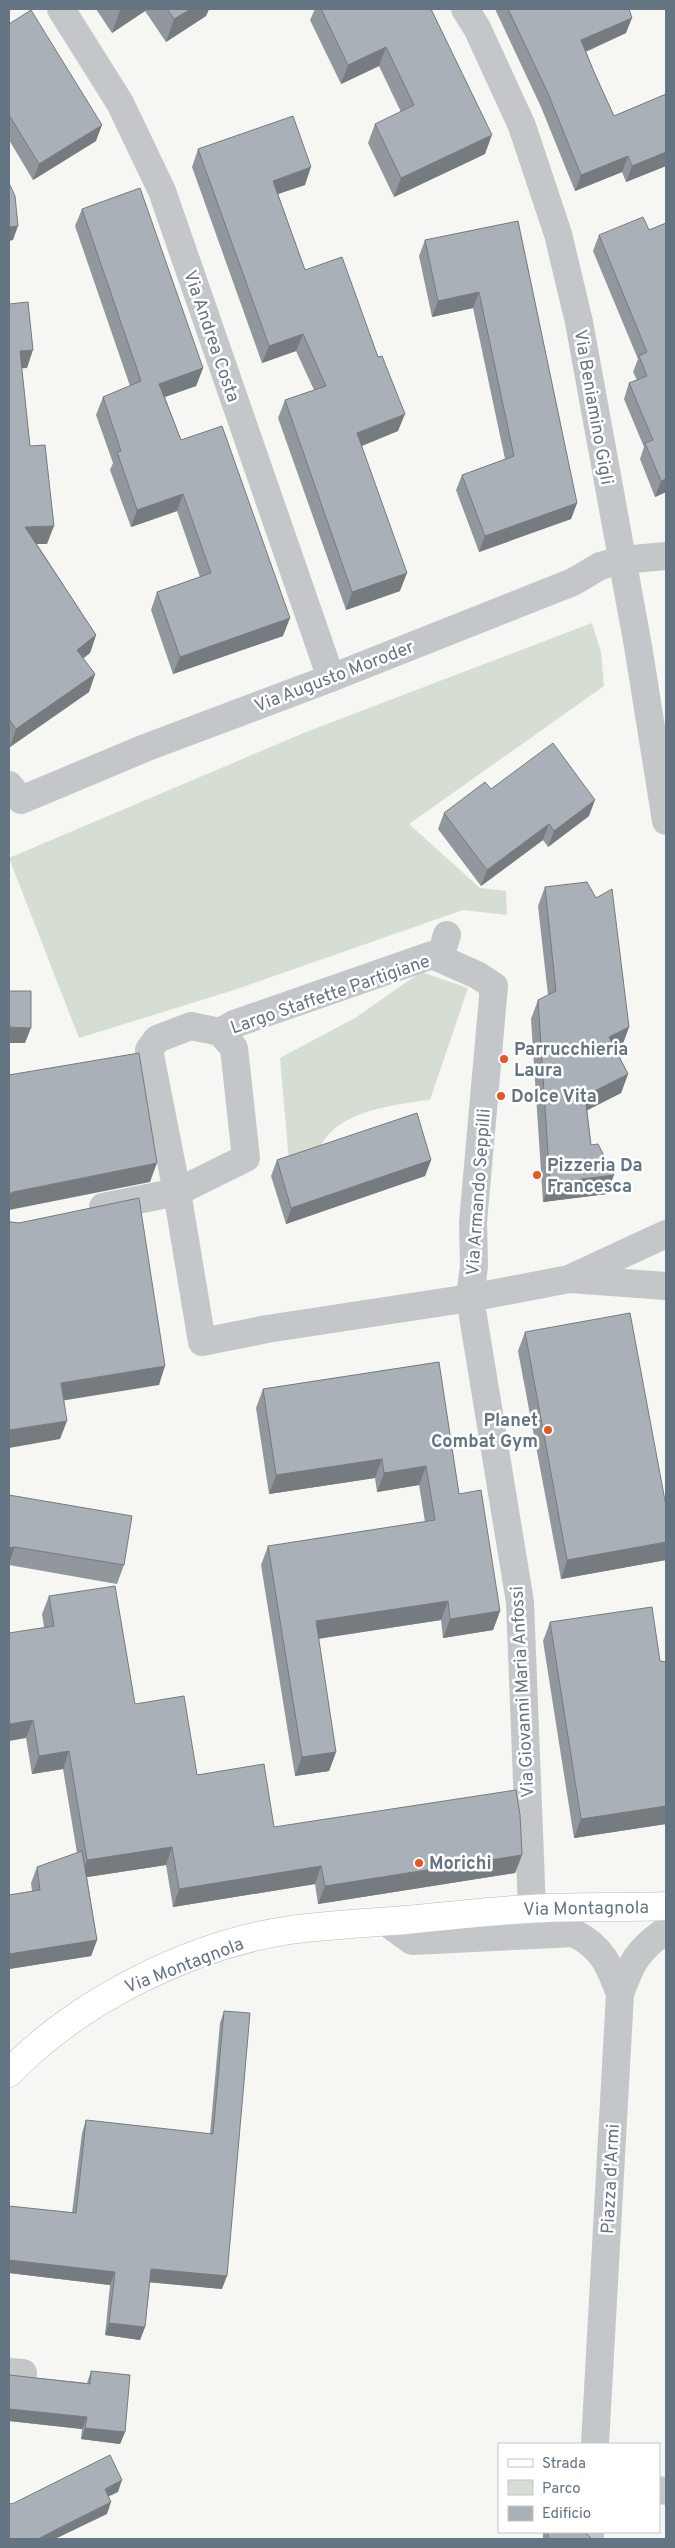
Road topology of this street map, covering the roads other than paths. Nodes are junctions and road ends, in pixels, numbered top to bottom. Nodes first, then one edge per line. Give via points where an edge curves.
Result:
1 (61, 9) edge
2 (465, 9) edge
3 (666, 556) edge
4 (622, 560) junction
5 (331, 678) junction
6 (9, 785) edge
7 (666, 822) edge
8 (477, 975) joint
9 (220, 1032) junction
10 (177, 1192) junction
11 (74, 1213) edge
12 (666, 1234) edge
13 (569, 1279) junction
14 (666, 1286) edge
15 (470, 1298) junction
16 (666, 1906) edge
17 (532, 1909) junction
18 (386, 1922) junction
19 (666, 1930) edge
20 (620, 1994) junction
21 (9, 2073) edge
22 (595, 2443) edge

1 - 5 street, Via Andrea Costa via 120,103 162,191
2 - 4 street, Via Beniamino Gigli via 522,126 558,234 578,322
3 - 4 street, Via Augusto Moroder
4 - 5 street, Via Augusto Moroder via 600,566 573,582
4 - 7 street, Via Beniamino Gigli
5 - 6 street, Via Augusto Moroder via 152,745 21,800
8 - 9 street, Largo Staffette Partigiane via 443,946 432,955 234,1024
8 - 15 street, Via Armando Seppilli via 494,986 473,1222 474,1266
9 - 10 street via 234,1048 246,1158
9 - 10 street via 191,1026 157,1039 149,1050
10 - 11 street
10 - 15 street, Via Armando Seppilli via 202,1342
12 - 13 street, Via Armando Seppilli
13 - 14 street, Via Armando Seppilli
13 - 15 street, Via Armando Seppilli
15 - 17 street, Via Giovanni Maria Anfossi via 520,1602
16 - 17 main road, Via Montagnola
17 - 18 main road, Via Montagnola
18 - 20 street, Via Montagnola via 412,1941 574,1933 591,1942 608,1962
18 - 21 main road, Via Montagnola via 289,1930 224,1946 155,1972 102,1998 34,2047
19 - 20 street, Piazza d'Armi via 647,1944 632,1962
20 - 22 street, Piazza d'Armi

